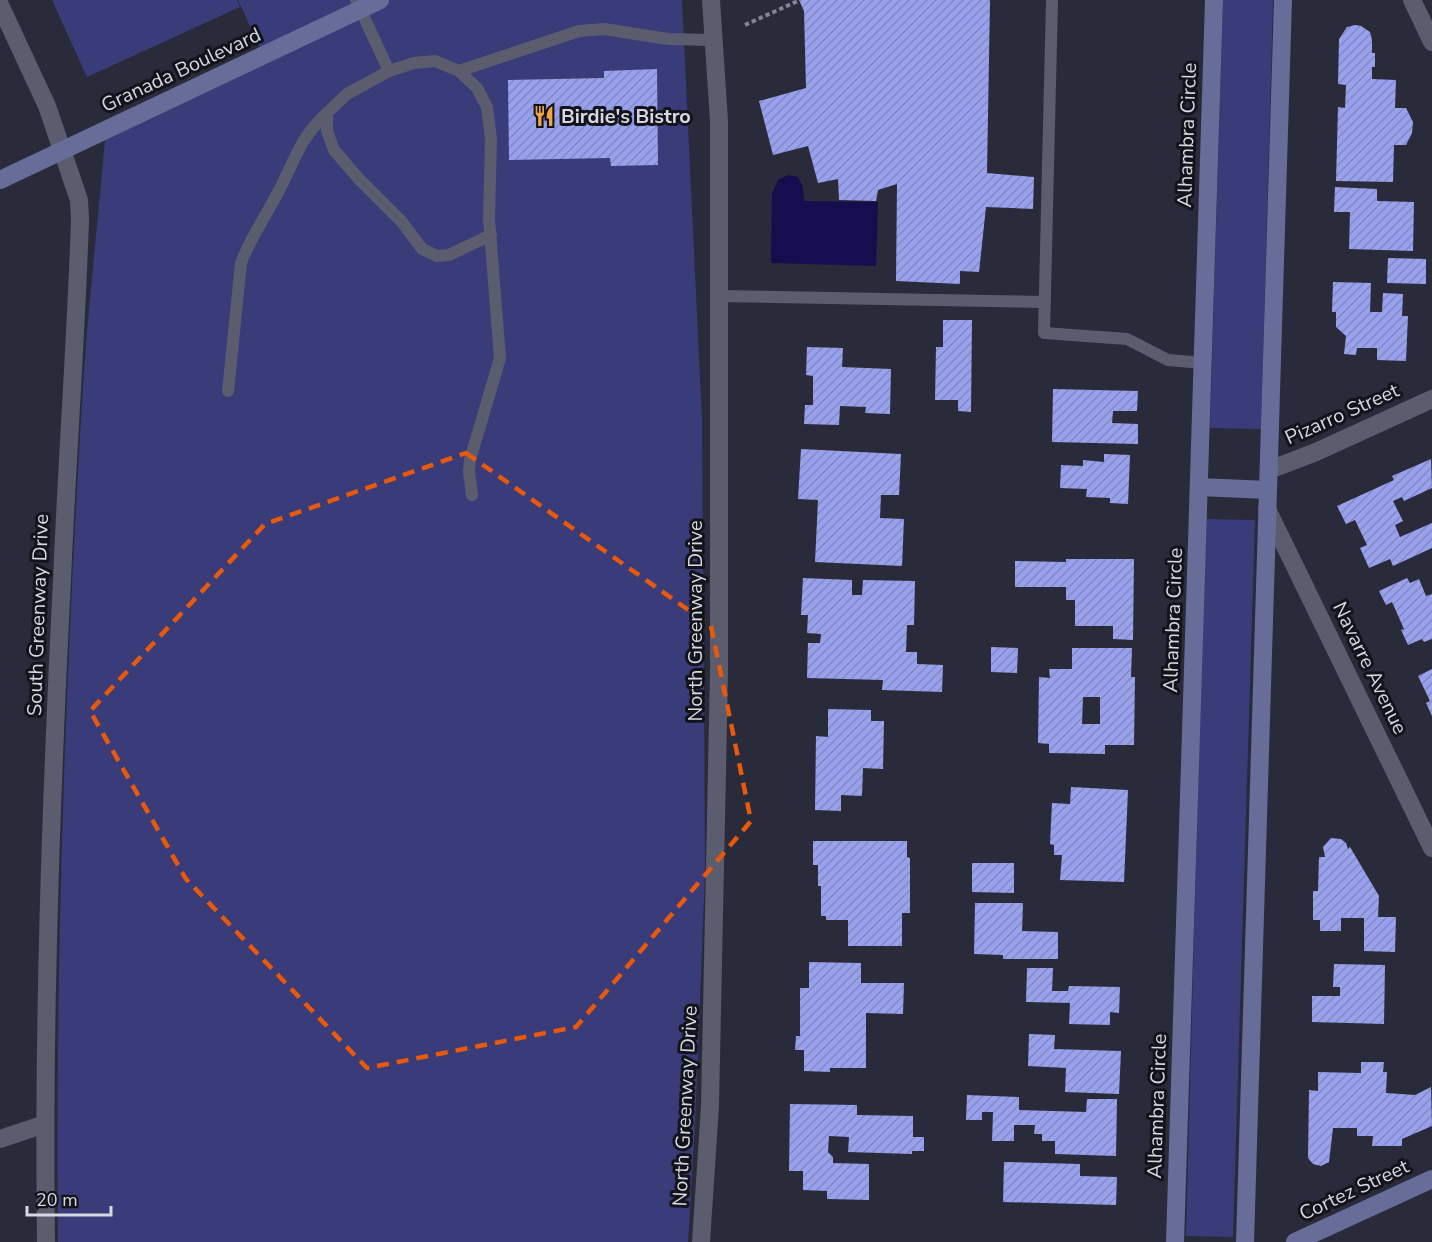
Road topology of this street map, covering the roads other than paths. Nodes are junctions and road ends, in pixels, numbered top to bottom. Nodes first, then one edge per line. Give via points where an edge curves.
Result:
1 (380, 0) edge
2 (711, 0) edge
3 (1052, 0) edge
4 (1214, 0) edge
5 (1283, 0) edge
6 (1412, 0) edge
7 (0, 5) edge
8 (358, 5) edge
9 (713, 40) junction
10 (1432, 42) edge
11 (389, 71) junction
12 (459, 71) junction
13 (327, 113) junction
14 (62, 151) junction
15 (0, 180) edge
16 (491, 236) junction
17 (718, 296) junction
18 (1045, 302) junction
19 (1203, 363) junction
20 (228, 391) dead end
21 (1432, 399) edge
22 (1269, 470) junction
23 (1199, 487) junction
24 (472, 495) dead end
25 (1267, 499) junction
26 (1432, 848) edge
27 (45, 1124) junction
28 (0, 1139) edge
29 (1432, 1179) edge
30 (46, 1242) edge
31 (701, 1242) edge
32 (1175, 1242) edge
33 (1245, 1242) edge
34 (1295, 1242) edge

1 - 8 street, Granada Boulevard
2 - 9 street, North Greenway Drive
3 - 18 lane
4 - 19 street, Alhambra Circle
5 - 22 street
6 - 10 street
7 - 14 street, South Greenway Drive via 47,106
8 - 11 lane
8 - 14 street, Granada Boulevard
9 - 12 lane via 668,39 604,29 579,31
9 - 17 street, North Greenway Drive via 718,121
11 - 12 lane via 435,61
11 - 13 lane via 347,93
12 - 16 lane via 477,88 487,107 491,139
13 - 16 lane via 327,131 334,150 422,249 436,256 449,255
13 - 20 lane via 311,127 297,150 241,263
14 - 15 street, Granada Boulevard
14 - 27 street, South Greenway Drive via 79,200 80,220 61,582
16 - 24 lane via 500,358 470,460
17 - 18 lane
17 - 31 street, North Greenway Drive via 718,787 710,1094
18 - 19 lane via 1044,333 1127,339 1168,360
19 - 23 street, Alhambra Circle
21 - 22 street, Pizarro Street
22 - 25 street
23 - 25 street
23 - 32 street, Alhambra Circle
25 - 26 street, Navarre Avenue
25 - 33 street
27 - 28 street
27 - 30 street, South Greenway Drive
29 - 34 street, Cortez Street

